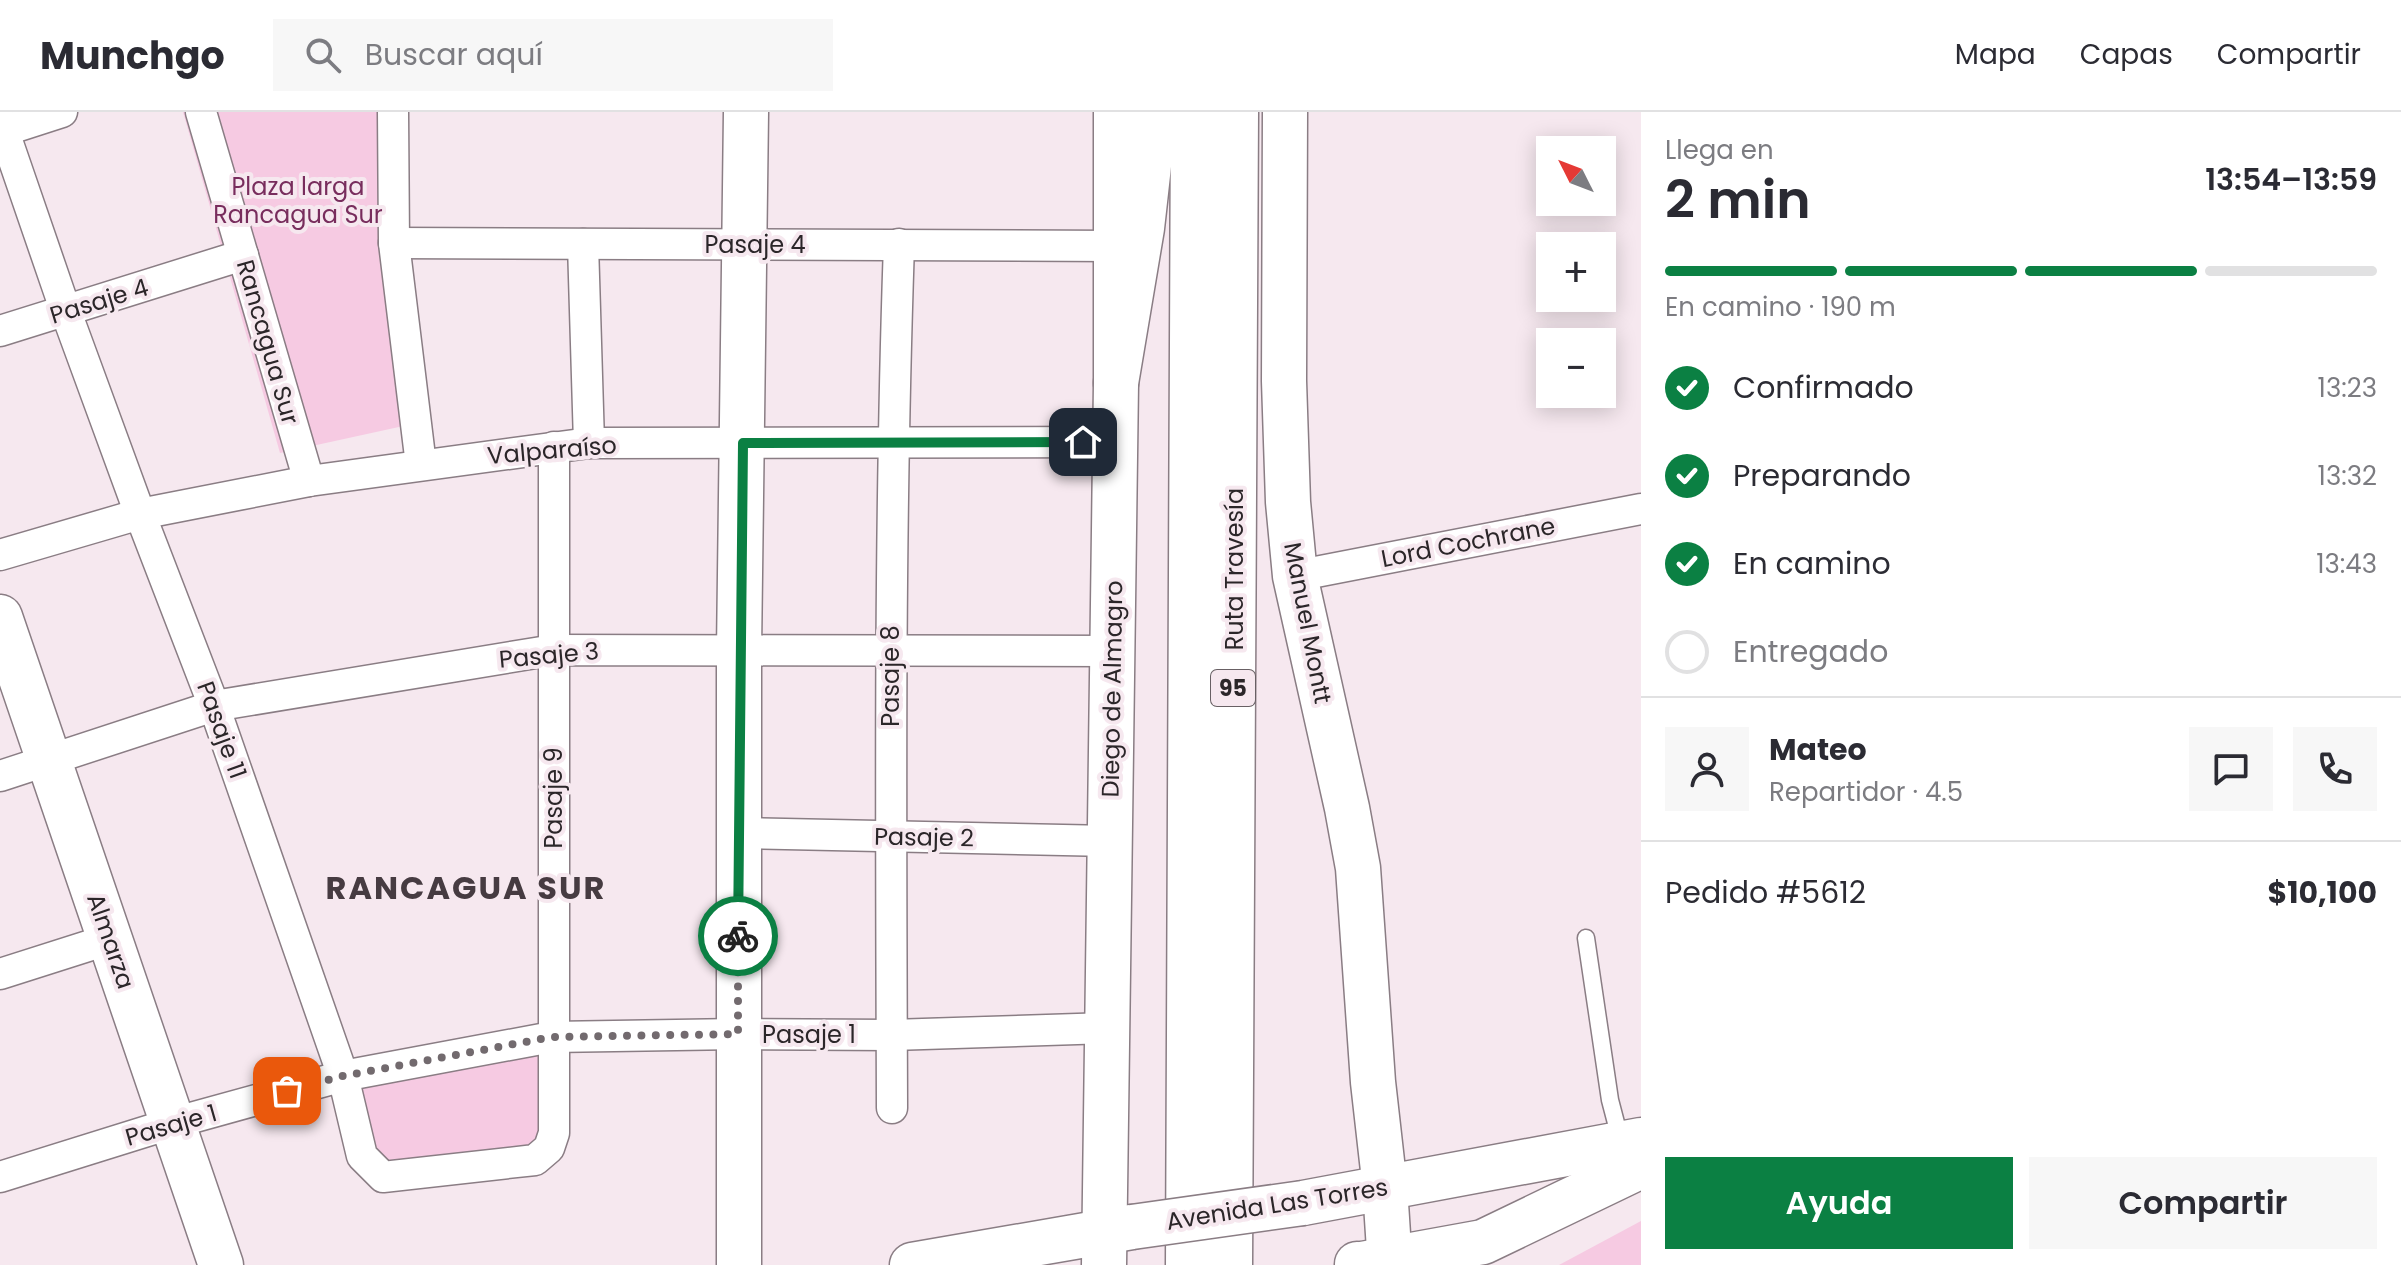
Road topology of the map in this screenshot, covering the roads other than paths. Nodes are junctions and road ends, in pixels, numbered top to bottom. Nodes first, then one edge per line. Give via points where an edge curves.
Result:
1 (62, 112) edge
2 (201, 112) edge
3 (393, 112) edge
4 (746, 112) edge
5 (1116, 112) edge
6 (1155, 112) edge
7 (1193, 112) edge
8 (1236, 112) edge
9 (1285, 112) edge
10 (1, 128) edge
11 (394, 243) junction
12 (583, 244) junction
13 (745, 244) junction
14 (899, 244) junction
15 (1116, 246) junction
16 (243, 255) junction
17 (66, 312) junction
18 (0, 331) edge
19 (1116, 383) junction
20 (1115, 442) junction
21 (589, 443) junction
22 (743, 443) junction
23 (892, 443) junction
24 (554, 447) junction
25 (421, 465) junction
26 (309, 481) junction
27 (1641, 509) edge
28 (140, 514) junction
29 (0, 555) edge
30 (1295, 576) junction
31 (0, 617) edge
32 (554, 650) junction
33 (739, 651) junction
34 (890, 651) junction
35 (1113, 651) junction
36 (214, 706) junction
37 (50, 761) junction
38 (0, 776) edge
39 (738, 833) junction
40 (890, 837) junction
41 (1110, 841) junction
42 (1586, 938) dead end
43 (110, 939) junction
44 (0, 974) edge
45 (1108, 1028) junction
46 (738, 1034) junction
47 (892, 1035) junction
48 (552, 1037) junction
49 (343, 1076) junction
50 (892, 1108) dead end
51 (173, 1123) junction
52 (549, 1148) joint
53 (1634, 1150) edge
54 (0, 1177) edge
55 (1374, 1190) junction
56 (1114, 1241) edge
57 (1369, 1264) edge
58 (221, 1265) edge
59 (739, 1265) edge
60 (912, 1265) edge
61 (1188, 1265) edge
62 (1230, 1265) edge

1 - 10 street
2 - 16 street, Rancagua Sur
3 - 11 street
4 - 13 main road
5 - 15 main road, Diego de Almagro
6 - 19 main road
7 - 61 main road, Ruta Travesía / 95
8 - 62 main road, Ruta Travesía / 95
9 - 30 main road, Manuel Montt via 1284,381
10 - 17 street, Pasaje 11
11 - 12 street, Pasaje 4
11 - 25 street
12 - 13 street, Pasaje 4
12 - 21 street
13 - 14 street, Pasaje 4
13 - 22 main road
14 - 15 street, Pasaje 4
14 - 23 street, Pasaje 8
15 - 19 main road, Diego de Almagro
16 - 17 street, Pasaje 4
16 - 26 street, Rancagua Sur
17 - 18 street, Pasaje 4
17 - 28 street, Pasaje 11
19 - 20 main road, Diego de Almagro
20 - 23 street, Valparaíso
20 - 35 main road, Diego de Almagro
21 - 22 street, Valparaíso
21 - 24 street, Valparaíso
22 - 23 street, Valparaíso
22 - 33 main road
23 - 34 street, Pasaje 8
24 - 25 street, Valparaíso
24 - 32 street, Pasaje 9
25 - 26 street, Valparaíso
26 - 28 street, Valparaíso
27 - 30 street, Lord Cochrane
28 - 29 street, Valparaíso
28 - 36 street, Pasaje 11
30 - 55 main road, Manuel Montt via 1358,868 1373,1082
31 - 37 main road, Almarza
32 - 33 street, Pasaje 3
32 - 36 street, Pasaje 3
32 - 48 street, Pasaje 9
33 - 34 street, Pasaje 3
33 - 39 main road
34 - 35 street, Pasaje 3
34 - 40 street, Pasaje 8
35 - 41 main road, Diego de Almagro
36 - 37 street, Pasaje 3
36 - 49 street, Pasaje 11
37 - 38 street, Pasaje 3
37 - 43 main road, Almarza
39 - 40 street, Pasaje 2
39 - 46 main road
40 - 41 street, Pasaje 2
40 - 47 street, Pasaje 8
41 - 45 main road, Diego de Almagro
42 - 53 lane via 1610,1100
43 - 44 street
43 - 51 main road, Almarza
45 - 47 street, Pasaje 1
45 - 56 main road, Diego de Almagro
46 - 47 street, Pasaje 1
46 - 48 street, Pasaje 1
46 - 59 main road
47 - 50 street, Pasaje 8
48 - 49 street, Pasaje 1
48 - 52 street, Pasaje 9 via 554,1133
49 - 51 street, Pasaje 1
49 - 52 street, Pasaje 11 via 362,1156 383,1177 535,1160
51 - 54 street, Pasaje 1
51 - 58 main road, Almarza
53 - 55 main road, Avenida Las Torres
53 - 57 main road via 1483,1242
55 - 56 main road, Avenida Las Torres, bridge
55 - 57 main road, Manuel Montt
56 - 60 main road, Avenida Las Torres

